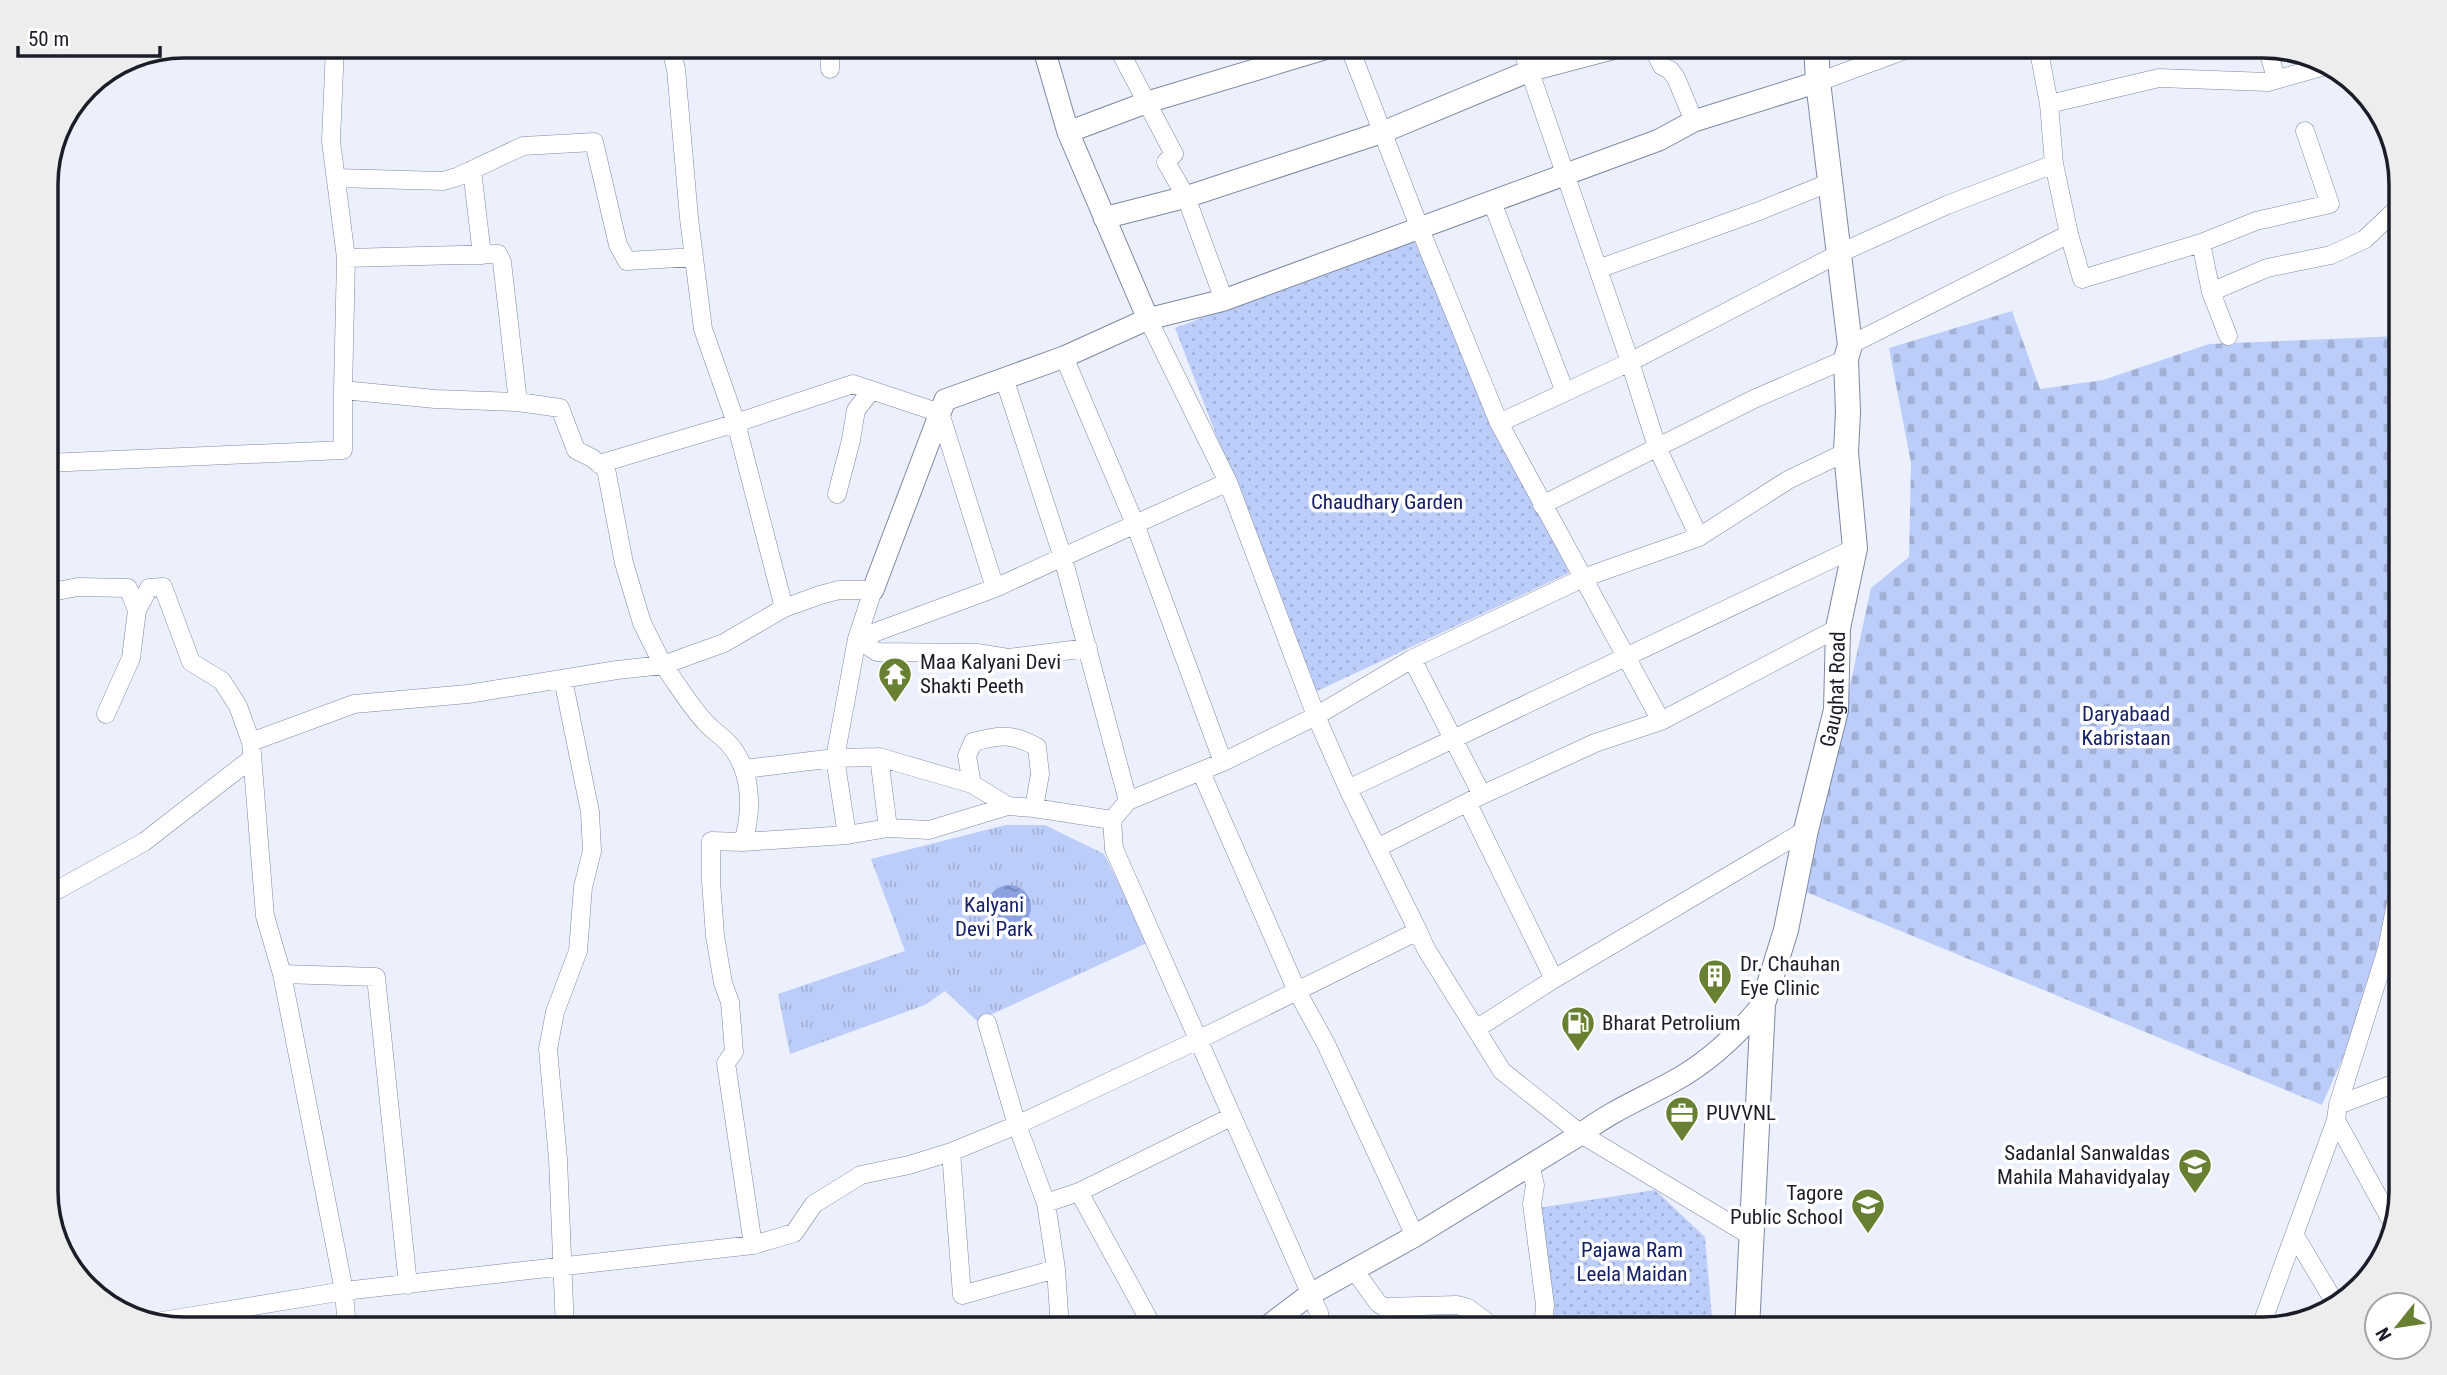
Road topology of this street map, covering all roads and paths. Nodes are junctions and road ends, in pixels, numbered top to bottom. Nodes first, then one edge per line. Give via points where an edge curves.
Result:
1 (334, 58) edge
2 (673, 58) edge
3 (830, 58) edge
4 (1046, 58) edge
5 (1123, 58) edge
6 (1294, 58) edge
7 (1354, 58) edge
8 (1526, 58) edge
9 (1577, 58) edge
10 (1658, 58) edge
11 (1817, 58) edge
12 (1883, 58) edge
13 (2040, 58) edge
14 (2270, 58) edge
15 (830, 69) dead end
16 (2314, 69) edge
17 (1531, 70) junction
18 (2276, 78) junction
19 (1818, 82) junction
20 (1147, 102) junction
21 (2049, 104) junction
22 (1694, 121) junction
23 (2305, 131) dead end
24 (1068, 132) junction
25 (1383, 132) junction
26 (2054, 164) junction
27 (472, 170) junction
28 (1566, 175) junction
29 (335, 178) junction
30 (1831, 182) junction
31 (1185, 197) junction
32 (1492, 202) junction
33 (2389, 216) edge
34 (1104, 218) junction
35 (1420, 229) junction
36 (2069, 234) junction
37 (2201, 243) junction
38 (1840, 253) junction
39 (482, 255) junction
40 (694, 257) junction
41 (346, 258) junction
42 (1598, 269) junction
43 (2210, 292) junction
44 (1224, 299) junction
45 (1148, 319) junction
46 (2228, 336) dead end
47 (1848, 352) junction
48 (1064, 356) junction
49 (1630, 362) junction
50 (1004, 378) junction
51 (343, 390) junction
52 (871, 391) junction
53 (1565, 392) junction
54 (518, 401) junction
55 (940, 412) junction
56 (736, 423) junction
57 (1499, 423) junction
58 (1657, 447) junction
59 (1846, 452) junction
60 (58, 462) edge
61 (599, 464) junction
62 (1228, 482) junction
63 (837, 494) dead end
64 (1542, 505) junction
65 (1135, 524) junction
66 (1699, 537) junction
67 (1855, 548) junction
68 (1063, 558) junction
69 (1583, 578) junction
70 (995, 588) junction
71 (873, 590) junction
72 (58, 591) edge
73 (784, 608) junction
74 (137, 610) junction
75 (1839, 628) junction
76 (857, 639) junction
77 (1088, 648) junction
78 (1625, 657) junction
79 (1412, 659) junction
80 (663, 665) junction
81 (563, 680) junction
82 (106, 713) dead end
83 (1316, 716) junction
84 (1661, 721) junction
85 (1453, 738) junction
86 (251, 750) junction
87 (878, 757) junction
88 (835, 758) junction
89 (1223, 762) junction
90 (745, 769) junction
91 (1201, 772) junction
92 (972, 784) junction
93 (1348, 789) junction
94 (1475, 800) junction
95 (1128, 801) junction
96 (1007, 806) junction
97 (1034, 808) junction
98 (1112, 820) junction
99 (888, 828) junction
100 (1806, 830) junction
101 (847, 835) junction
102 (743, 842) junction
103 (1377, 848) junction
104 (58, 890) edge
105 (1419, 931) junction
106 (2389, 939) edge
107 (282, 974) junction
108 (1554, 979) junction
109 (1297, 991) junction
110 (1763, 1004) junction
111 (987, 1023) dead end
112 (1476, 1029) junction
113 (1198, 1040) junction
114 (2389, 1090) edge
115 (2337, 1113) junction
116 (1231, 1117) junction
117 (1017, 1125) junction
118 (1581, 1134) junction
119 (951, 1152) junction
120 (1530, 1165) junction
121 (1080, 1192) junction
122 (1046, 1203) junction
123 (2387, 1212) edge
124 (1415, 1236) junction
125 (1751, 1236) junction
126 (2295, 1236) junction
127 (753, 1245) junction
128 (564, 1268) junction
129 (1056, 1269) junction
130 (1354, 1270) junction
131 (408, 1284) junction
132 (344, 1291) junction
133 (1309, 1295) junction
134 (2331, 1297) edge
135 (199, 1317) edge
136 (346, 1317) edge
137 (565, 1317) edge
138 (1059, 1317) edge
139 (1148, 1317) edge
140 (1280, 1317) edge
141 (1319, 1317) edge
142 (1480, 1317) edge
143 (1544, 1317) edge
144 (1748, 1317) edge
145 (2265, 1317) edge

1 - 29 street via 331,141
2 - 40 street
3 - 15 street
4 - 24 street
5 - 20 street
6 - 20 street
7 - 25 street
8 - 17 street
9 - 17 street
10 - 22 street via 1676,78
11 - 19 main road, Gaughat Road
12 - 19 street
13 - 21 street
14 - 18 street
16 - 18 street
17 - 25 street
17 - 28 street
18 - 21 street via 2268,82 2159,78
19 - 22 street
19 - 30 main road, Gaughat Road
20 - 24 street
20 - 31 street via 1174,154 1166,162
21 - 26 street
22 - 28 street via 1659,140
23 - 37 street via 2330,205 2256,221
24 - 34 street
25 - 31 street
25 - 35 street
26 - 36 street
26 - 38 street
27 - 29 street via 443,181
27 - 39 street
27 - 40 street via 523,146 594,142 618,246 627,261
28 - 32 street
28 - 42 street
29 - 41 street
30 - 38 main road, Gaughat Road
30 - 42 street
31 - 34 street
31 - 44 street
32 - 35 street
32 - 53 street
33 - 43 street via 2365,239 2331,255 2267,268
34 - 45 street
35 - 44 street
35 - 57 street
36 - 37 street via 2082,279
36 - 47 street
37 - 43 street
38 - 47 main road, Gaughat Road
38 - 49 street
39 - 41 street
39 - 54 street via 499,254 502,262
40 - 56 street via 703,329
41 - 51 street
42 - 49 street
43 - 46 street
44 - 45 street
45 - 48 street
45 - 62 street
47 - 58 street
47 - 59 main road, Gaughat Road
48 - 50 street
48 - 65 street
49 - 53 street
49 - 58 street
50 - 55 street via 945,400
50 - 68 street
51 - 54 street
51 - 60 street via 342,450
52 - 55 street
52 - 56 street via 853,384
52 - 63 street via 856,410
53 - 57 street
54 - 61 street via 560,408 576,450
55 - 70 street
55 - 71 street
56 - 61 street
56 - 73 street
57 - 64 street
58 - 64 street
58 - 66 street
59 - 66 street via 1788,480
59 - 67 main road, Gaughat Road
61 - 80 street via 606,470 624,563 642,623
62 - 65 street
62 - 83 street
64 - 69 street
65 - 68 street
65 - 89 street
66 - 69 street
67 - 75 main road, Gaughat Road
67 - 78 street
68 - 70 street
68 - 77 street
69 - 78 street
69 - 79 street
70 - 76 street
71 - 73 street via 839,590
71 - 76 street
72 - 74 street via 128,588
73 - 80 street via 724,643
74 - 82 street via 131,658
74 - 86 street via 149,588 163,587 191,662 222,681 238,706
75 - 84 street
75 - 100 main road, Gaughat Road via 1836,710
76 - 77 street via 877,652 977,653 1008,658
76 - 88 street
77 - 95 street
78 - 84 street
78 - 85 street
79 - 83 street
79 - 85 street
80 - 81 street
80 - 90 street via 705,722 730,744
81 - 86 street via 354,704
81 - 128 street via 590,812 592,851 583,887 578,951 555,1012 548,1049
83 - 89 street
83 - 93 street
84 - 94 street via 1595,743
85 - 93 street
85 - 94 street
86 - 104 street via 144,842
86 - 107 street via 265,916
87 - 88 street
87 - 92 street
87 - 99 street
88 - 90 street
88 - 101 street
89 - 91 street
90 - 102 street via 748,825
91 - 95 street
91 - 109 street
92 - 96 street
92 - 97 street via 967,756 973,742 1017,736 1037,747 1040,774
93 - 103 street
94 - 103 street
94 - 108 street
95 - 98 street
96 - 97 street
96 - 99 street via 929,830
97 - 98 street
98 - 113 street via 1114,849
99 - 101 street
100 - 108 street
100 - 110 main road, Gaughat Road via 1786,930
101 - 102 street
102 - 127 street via 711,841 711,881 715,936 730,1002 734,1052 726,1063
103 - 105 street
105 - 109 street
105 - 112 street
106 - 115 street
107 - 131 street via 376,977
107 - 132 street
108 - 112 street
109 - 113 street
109 - 124 street
110 - 118 street via 1715,1053
110 - 125 main road, Gaughat Road
111 - 117 street
112 - 118 street via 1502,1070
113 - 116 street
113 - 117 street
114 - 115 street
115 - 123 street
115 - 126 street
116 - 121 street
116 - 133 street
117 - 119 street
117 - 122 street
118 - 120 street
118 - 125 street
119 - 127 street via 861,1175 814,1204 794,1233
119 - 129 street via 962,1295
120 - 124 street
120 - 143 street
121 - 122 street
121 - 139 street
122 - 129 street
124 - 130 street
125 - 144 main road, Gaughat Road
126 - 134 street
126 - 145 street
127 - 128 street
128 - 131 street
128 - 137 street
129 - 138 street
130 - 133 street
130 - 142 street via 1384,1307 1457,1305
131 - 132 street
132 - 135 street
132 - 136 street
133 - 140 street
133 - 141 street

